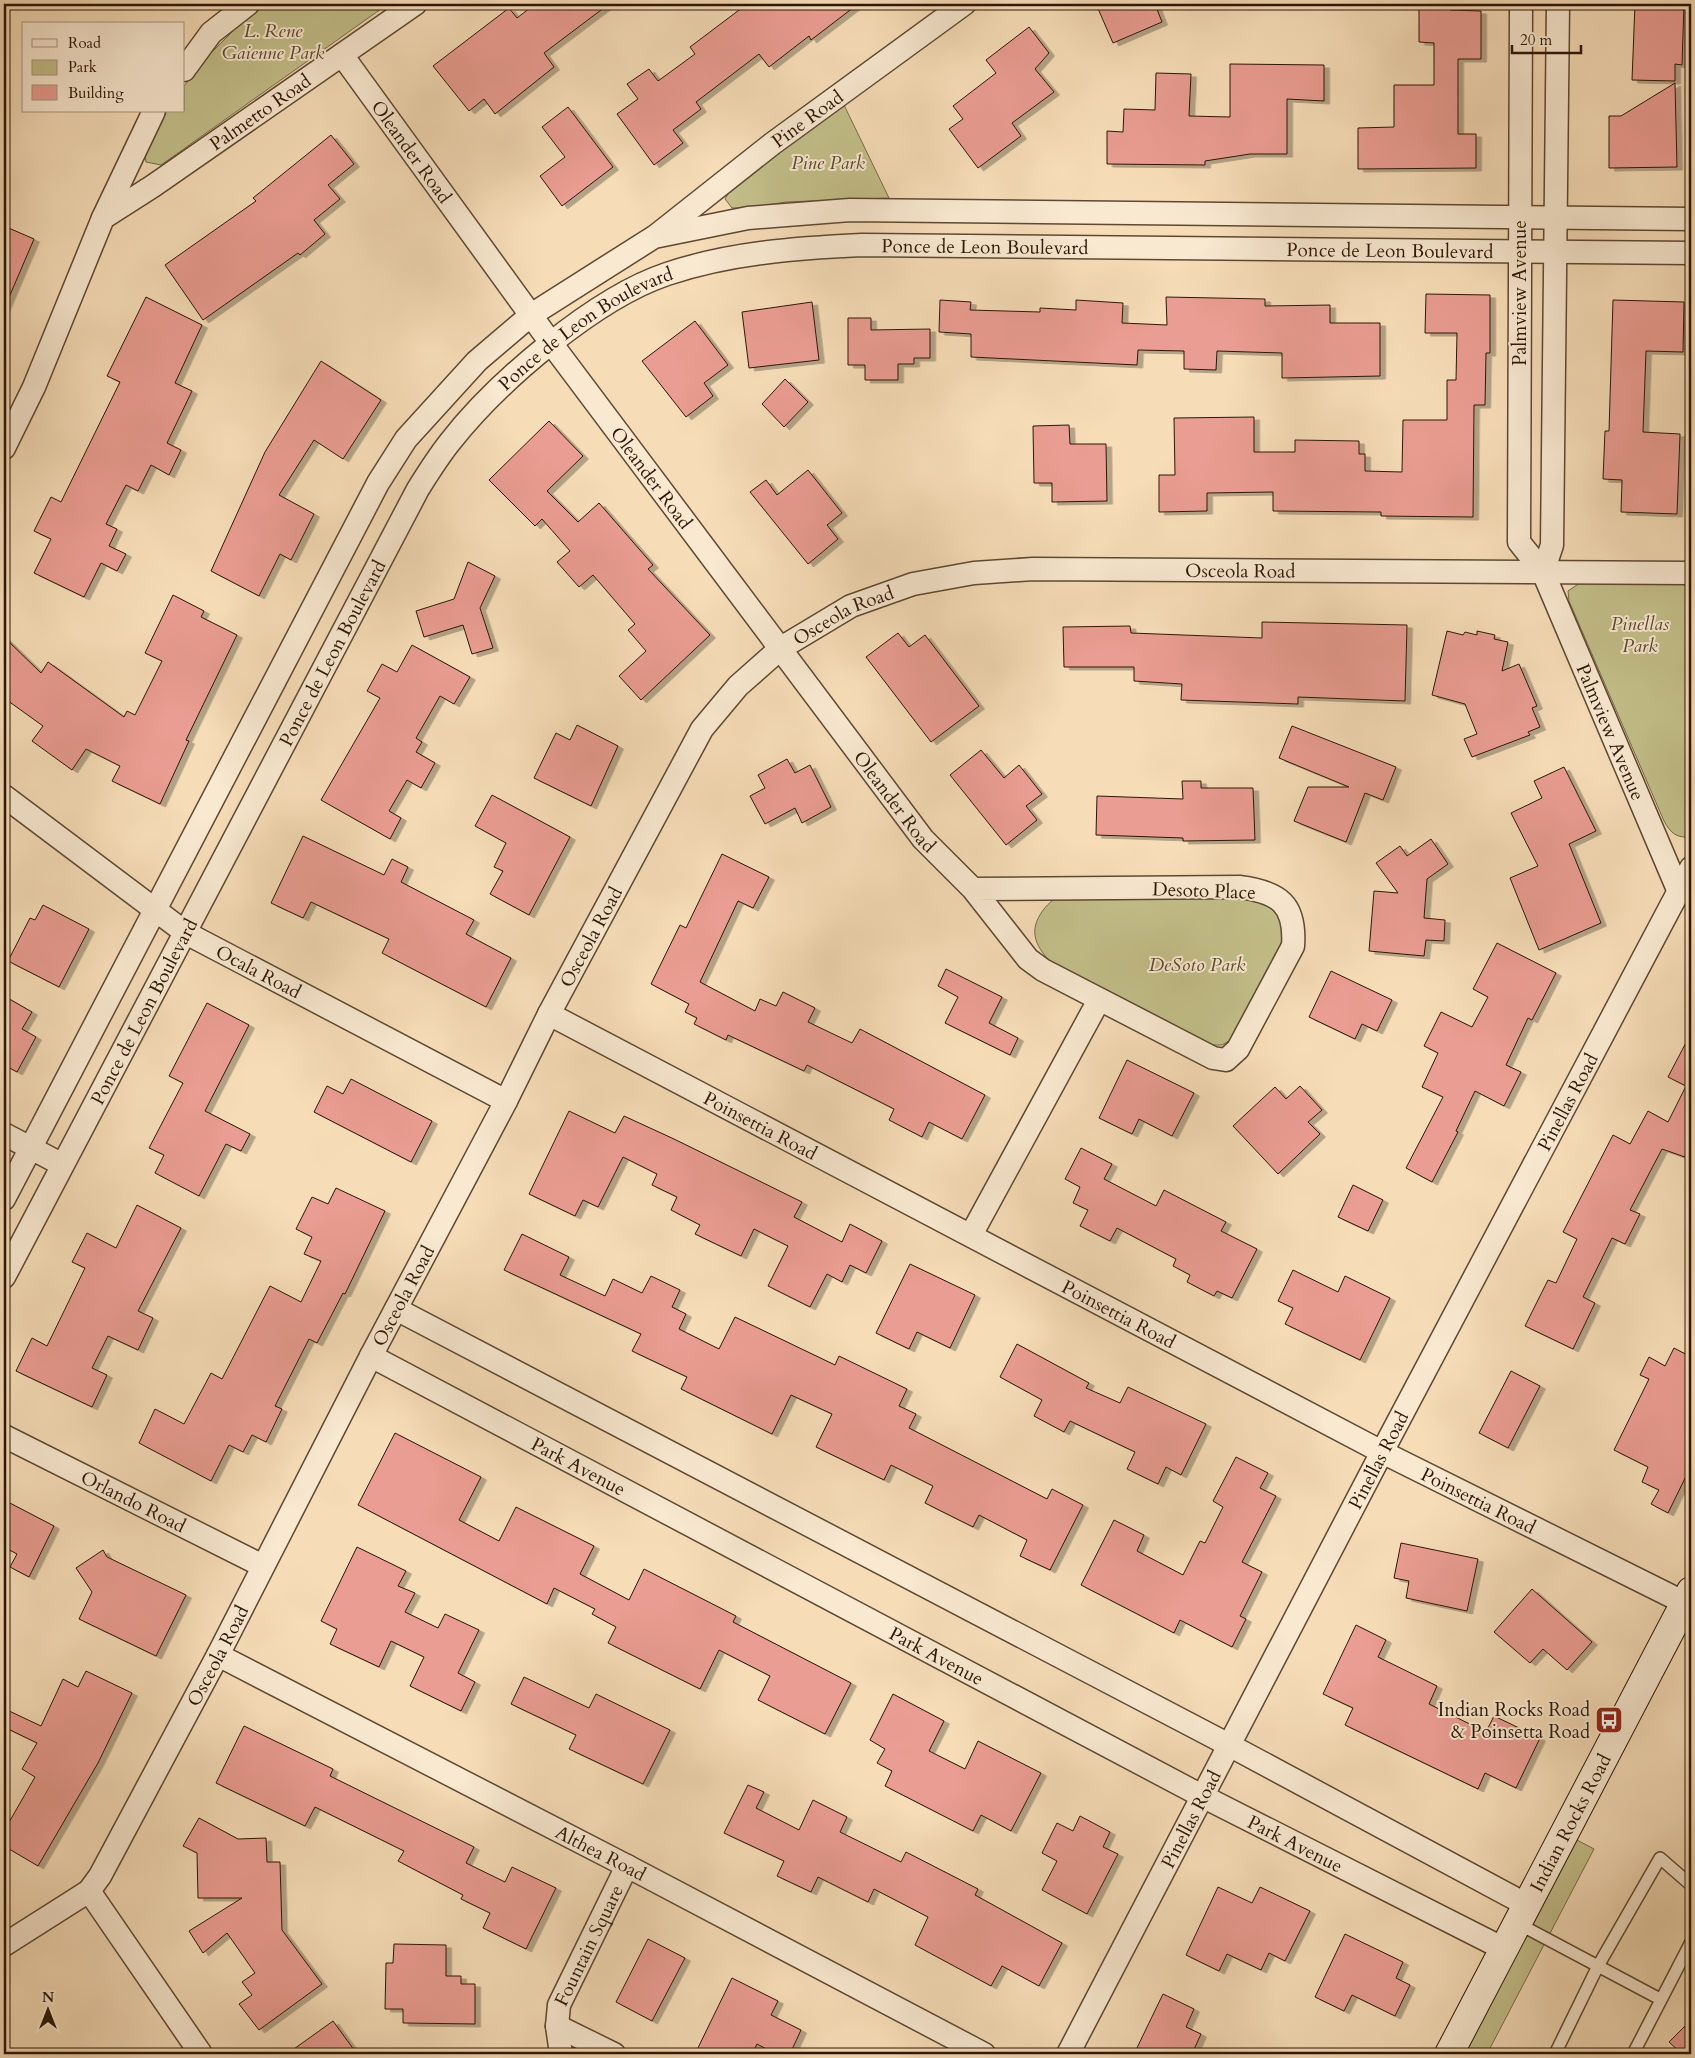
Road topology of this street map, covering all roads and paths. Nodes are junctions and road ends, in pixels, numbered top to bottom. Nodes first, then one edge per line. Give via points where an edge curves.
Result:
1 (248, 4) edge
2 (414, 4) edge
3 (964, 4) edge
4 (1521, 4) edge
5 (1558, 4) edge
6 (342, 55) junction
7 (185, 69) edge
8 (154, 112) edge
9 (1518, 217) junction
10 (103, 218) junction
11 (1556, 218) junction
12 (1691, 219) edge
13 (654, 237) junction
14 (1518, 252) junction
15 (1555, 252) junction
16 (1691, 253) edge
17 (531, 315) junction
18 (551, 343) junction
19 (4, 448) edge
20 (1543, 572) junction
21 (1691, 573) edge
22 (781, 648) junction
23 (4, 796) edge
24 (1691, 868) edge
25 (973, 889) junction
26 (1679, 892) junction
27 (155, 910) junction
28 (186, 933) junction
29 (1099, 1000) junction
30 (549, 1014) junction
31 (506, 1101) junction
32 (4, 1134) edge
33 (31, 1148) junction
34 (61, 1164) junction
35 (4, 1199) edge
36 (971, 1235) junction
37 (4, 1277) edge
38 (396, 1309) junction
39 (371, 1356) junction
40 (4, 1436) edge
41 (1382, 1452) junction
42 (263, 1566) junction
43 (1689, 1600) edge
44 (218, 1654) junction
45 (1229, 1745) junction
46 (1202, 1796) junction
47 (627, 1866) junction
48 (1691, 1885) edge
49 (89, 1891) junction
50 (1522, 1914) junction
51 (1691, 1942) edge
52 (4, 1945) edge
53 (1504, 1949) junction
54 (1598, 1966) junction
55 (1660, 1999) junction
56 (557, 2026) junction
57 (201, 2054) edge
58 (561, 2054) edge
59 (614, 2054) edge
60 (984, 2054) edge
61 (1068, 2054) edge
62 (1449, 2054) edge
63 (1556, 2054) edge
64 (1633, 2054) edge

1 - 7 street via 211,34
2 - 6 street, Palmetto Road
3 - 13 street, Pine Road via 772,144
4 - 9 street, Palmview Avenue
5 - 11 street, Palmview Avenue
6 - 10 street, Palmetto Road
6 - 17 street, Oleander Road
8 - 10 street
9 - 11 street, Ponce de Leon Boulevard
9 - 13 street, Ponce de Leon Boulevard via 850,210 748,218
9 - 14 street, Palmview Avenue
10 - 19 street via 34,387
11 - 12 street, Ponce de Leon Boulevard
11 - 15 street, Palmview Avenue
13 - 17 street, Ponce de Leon Boulevard
14 - 15 street, Ponce de Leon Boulevard
14 - 18 street, Ponce de Leon Boulevard via 882,245 808,247 736,257 666,274 613,299
14 - 20 street, Palmview Avenue via 1518,542
15 - 16 street, Ponce de Leon Boulevard
15 - 20 street, Palmview Avenue via 1552,545
17 - 18 street, Oleander Road
17 - 27 street, Ponce de Leon Boulevard via 477,362 440,401 406,439 378,483
18 - 22 street, Oleander Road
18 - 28 street, Ponce de Leon Boulevard via 486,402 450,442 418,489
20 - 21 street, Osceola Road
20 - 22 street, Osceola Road via 1033,569 974,573 913,584 851,606
20 - 26 street, Palmview Avenue
22 - 25 street, Oleander Road via 923,839
22 - 30 street, Osceola Road via 738,686 702,729
23 - 27 street, Ocala Road
24 - 26 street, Pinellas Road
25 - 29 street, Desoto Place via 1028,959
25 - 29 street, Desoto Place via 1239,887 1261,890 1279,898 1291,912 1293,946 1238,1049 1226,1060 1213,1058
26 - 41 street, Pinellas Road
27 - 28 street, Ocala Road
27 - 33 street, Ponce de Leon Boulevard
28 - 31 street, Ocala Road
28 - 34 street, Ponce de Leon Boulevard
29 - 36 street
30 - 31 street, Osceola Road
30 - 36 street, Poinsettia Road
31 - 38 street, Osceola Road
32 - 33 street
33 - 34 street
33 - 35 street, Ponce de Leon Boulevard
34 - 37 street, Ponce de Leon Boulevard
36 - 41 street, Poinsettia Road
38 - 39 street, Osceola Road
38 - 45 street
39 - 42 street, Osceola Road
39 - 46 street, Park Avenue
40 - 42 street, Orlando Road
41 - 43 street, Poinsettia Road
41 - 45 street, Pinellas Road
42 - 44 street, Osceola Road
43 - 50 street, Indian Rocks Road
44 - 47 street, Althea Road
44 - 49 street, Osceola Road
45 - 46 street, Pinellas Road
45 - 50 street
46 - 53 street, Park Avenue
46 - 61 street, Pinellas Road
47 - 56 street, Fountain Square via 560,2005
47 - 60 street, Althea Road
48 - 54 lane via 1660,1858
49 - 52 street
49 - 57 street
50 - 53 street, Indian Rocks Road
50 - 54 lane
51 - 55 lane
53 - 62 street, Indian Rocks Road
54 - 55 lane
54 - 63 lane
55 - 64 lane
56 - 58 street, Fountain Square
56 - 59 street

